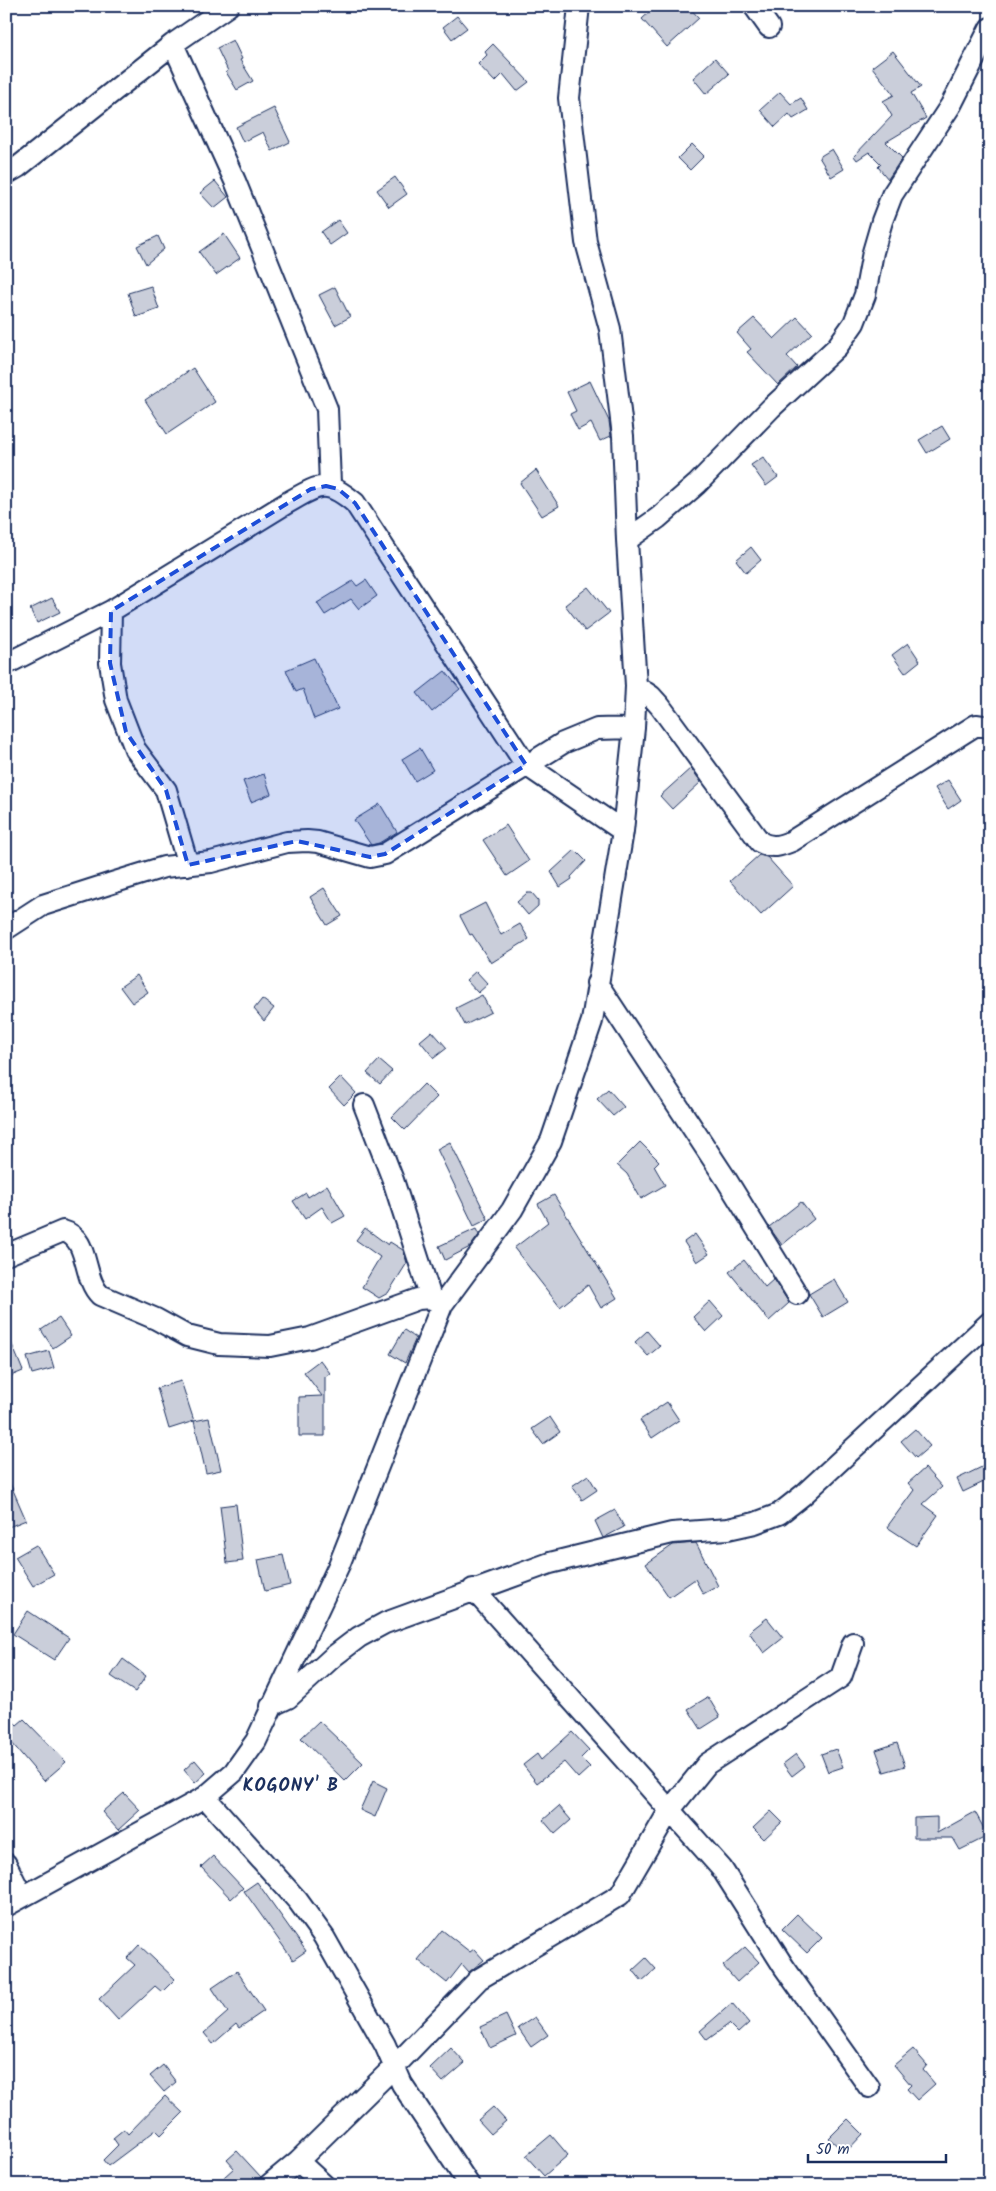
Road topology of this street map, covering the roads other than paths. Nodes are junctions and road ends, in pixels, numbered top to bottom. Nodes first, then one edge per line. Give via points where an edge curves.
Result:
1 (228, 6) edge
2 (579, 6) edge
3 (754, 6) edge
4 (769, 27) dead end
5 (990, 28) edge
6 (173, 44) junction
7 (6, 174) edge
8 (326, 486) junction
9 (626, 540) junction
10 (111, 611) junction
11 (6, 664) edge
12 (636, 686) junction
13 (990, 727) edge
14 (634, 728) junction
15 (526, 765) junction
16 (623, 831) junction
17 (188, 865) junction
18 (6, 930) edge
19 (597, 983) junction
20 (364, 1105) dead end
21 (6, 1255) edge
22 (797, 1294) dead end
23 (436, 1301) junction
24 (990, 1322) edge
25 (473, 1589) junction
26 (852, 1644) dead end
27 (271, 1706) junction
28 (205, 1797) junction
29 (669, 1811) junction
30 (6, 1864) edge
31 (14, 1901) edge
32 (394, 2067) junction
33 (869, 2087) dead end
34 (298, 2161) junction
35 (269, 2185) edge
36 (324, 2185) edge
37 (470, 2185) edge

1 - 6 street
2 - 9 street via 569,98 586,242 610,330 623,436
3 - 4 street
5 - 9 street via 952,105 892,195 873,252 865,295 854,323 837,347 771,408 697,484 658,518
6 - 7 street
6 - 8 street via 235,181 327,409 330,484
8 - 10 street via 303,494
8 - 15 street via 338,489 354,503
9 - 12 street
10 - 11 street
10 - 17 street via 110,663 116,700 135,749 166,790
12 - 13 street via 660,706 760,842 769,847 792,840 976,725
12 - 14 street
14 - 15 street via 597,729 563,743
14 - 16 street
15 - 16 street
15 - 17 street via 385,854 370,857 318,842 297,841
16 - 19 street
17 - 18 street via 164,867 44,905
19 - 22 street via 726,1178
19 - 23 street via 592,1021 551,1141 512,1210
20 - 23 street
21 - 23 street via 63,1231 72,1233 78,1240 94,1290 100,1296 187,1336 220,1344 270,1346 310,1338 398,1305
23 - 27 street via 339,1565
24 - 25 street via 779,1514 755,1524 662,1536 550,1563
25 - 27 street via 385,1623 359,1637 288,1698
25 - 29 street
26 - 29 street via 842,1677 706,1764
27 - 28 street via 256,1741 234,1772
28 - 31 street
28 - 32 street via 298,1901 324,1937 386,2046
29 - 32 street via 620,1895 479,1980
29 - 33 street via 722,1869 784,1967
30 - 31 street
32 - 34 street
32 - 37 street via 412,2102
34 - 35 street
34 - 36 street

